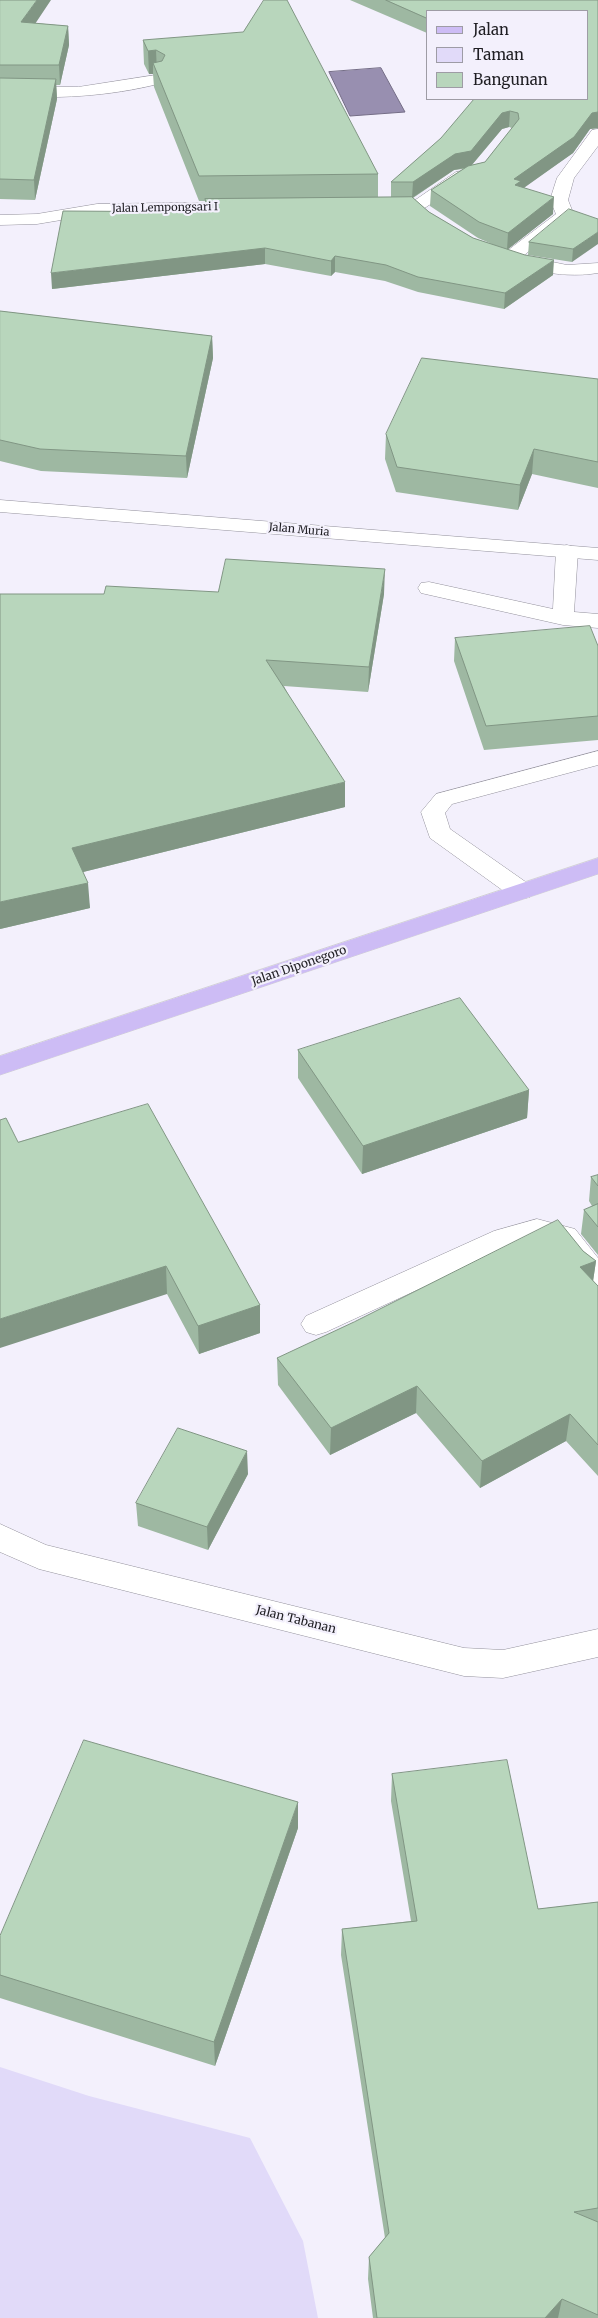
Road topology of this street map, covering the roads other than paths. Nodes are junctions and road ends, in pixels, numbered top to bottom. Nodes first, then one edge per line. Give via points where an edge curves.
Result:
1 (156, 80) edge
2 (0, 91) edge
3 (598, 134) edge
4 (477, 172) edge
5 (399, 205) edge
6 (260, 207) edge
7 (0, 220) edge
8 (469, 241) edge
9 (510, 258) junction
10 (598, 268) edge
11 (0, 506) edge
12 (567, 551) junction
13 (598, 554) edge
14 (429, 588) dead end
15 (563, 618) junction
16 (598, 620) edge
17 (598, 758) edge
18 (598, 866) edge
19 (521, 891) junction
20 (0, 1066) edge
21 (598, 1278) edge
22 (316, 1324) dead end
23 (0, 1537) edge
24 (598, 1643) edge

1 - 2 street via 89,93
3 - 9 street via 566,178 559,200 565,215
4 - 5 street via 461,176 422,211
6 - 7 street, Jalan Lempongsari I via 97,209 42,218
8 - 9 street via 486,251
9 - 10 street via 557,271
11 - 12 street, Jalan Muria
12 - 13 street, Jalan Muria
12 - 15 street
14 - 15 street
15 - 16 street
17 - 19 street via 444,799 432,812 439,833
18 - 19 main road, Jalan Diponegoro
19 - 20 main road, Jalan Diponegoro
21 - 22 street via 565,1236 537,1229 504,1238
23 - 24 street, Jalan Tabanan via 39,1556 464,1662 503,1664

